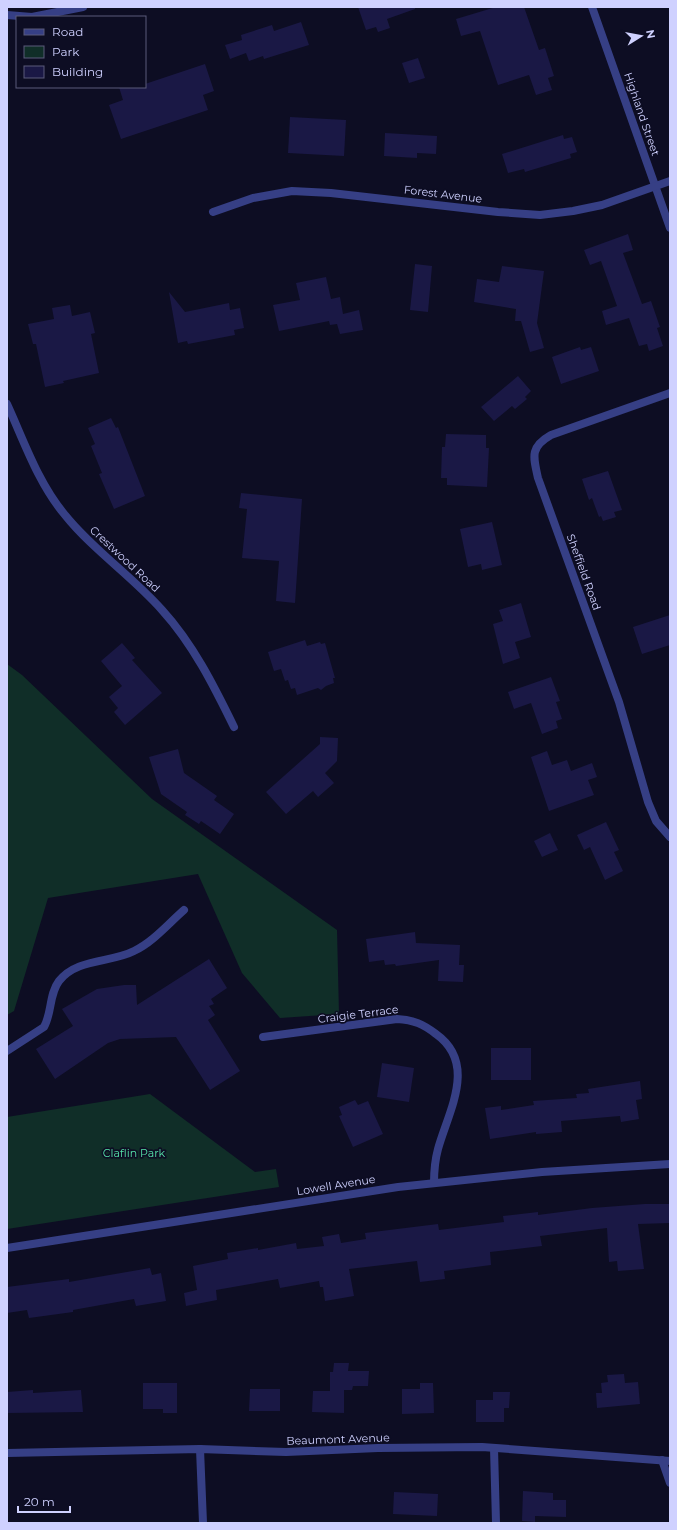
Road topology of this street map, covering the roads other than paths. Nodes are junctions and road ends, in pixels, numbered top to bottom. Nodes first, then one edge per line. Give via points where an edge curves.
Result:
1 (83, 7) edge
2 (592, 7) edge
3 (7, 15) edge
4 (20, 16) edge
5 (37, 16) edge
6 (670, 181) edge
7 (656, 187) junction
8 (213, 212) dead end
9 (670, 228) edge
10 (670, 393) edge
11 (7, 404) edge
12 (234, 727) dead end
13 (670, 837) edge
14 (184, 910) dead end
15 (263, 1037) dead end
16 (7, 1051) edge
17 (670, 1164) edge
18 (434, 1182) junction
19 (7, 1248) edge
20 (494, 1448) junction
21 (200, 1449) junction
22 (7, 1453) edge
23 (666, 1461) edge
24 (670, 1483) edge
25 (203, 1523) edge
26 (496, 1523) edge

1 - 5 street
2 - 7 street, Highland Street
3 - 4 street
6 - 7 street, Forest Avenue
7 - 8 street, Forest Avenue via 573,212 540,215 292,191 253,198
7 - 9 street, Highland Street
10 - 13 street, Sheffield Road via 551,435 540,442 535,452 538,478 619,702 648,802 656,821
11 - 12 street, Crestwood Road via 39,473 64,514 163,611 204,670
14 - 16 street via 142,948 84,965 61,979 54,988 44,1027
15 - 18 street, Craigie Terrace via 411,1019 441,1038 453,1057 457,1093 438,1148
17 - 18 street, Lowell Avenue
18 - 19 street, Lowell Avenue
20 - 21 street, Beaumont Avenue via 378,1448 286,1452
20 - 23 street, Beaumont Avenue
20 - 26 street
21 - 22 street, Beaumont Avenue
21 - 25 street
23 - 24 street

